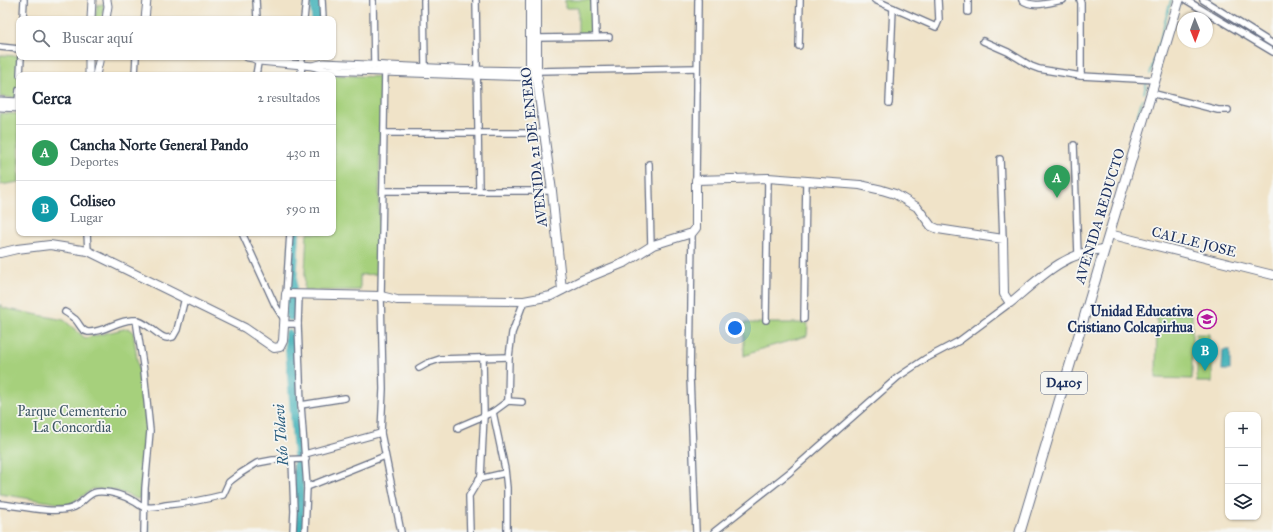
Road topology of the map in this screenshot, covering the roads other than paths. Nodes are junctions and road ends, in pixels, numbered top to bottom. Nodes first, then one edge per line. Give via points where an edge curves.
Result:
1 (24, 0) edge
2 (92, 0) edge
3 (107, 0) edge
4 (147, 0) edge
5 (256, 0) edge
6 (306, 0) edge
7 (322, 0) edge
8 (373, 0) edge
9 (424, 0) edge
10 (476, 0) edge
11 (530, 0) edge
12 (537, 0) edge
13 (595, 0) edge
14 (698, 0) edge
15 (800, 0) edge
16 (875, 0) edge
17 (938, 0) edge
18 (968, 0) edge
19 (1022, 0) edge
20 (1064, 0) edge
21 (1080, 0) edge
22 (1179, 0) edge
23 (1186, 0) edge
24 (1204, 0) edge
25 (892, 8) junction
26 (968, 12) dead end
27 (23, 16) edge
28 (91, 16) edge
29 (106, 16) edge
30 (145, 16) edge
31 (257, 16) edge
32 (304, 16) edge
33 (323, 16) edge
34 (596, 37) junction
35 (609, 37) dead end
36 (537, 38) junction
37 (983, 41) dead end
38 (1273, 44) edge
39 (799, 46) dead end
40 (0, 47) edge
41 (16, 48) edge
42 (1273, 52) edge
43 (21, 60) edge
44 (89, 60) edge
45 (99, 60) edge
46 (136, 60) edge
47 (259, 60) edge
48 (266, 60) edge
49 (302, 60) edge
50 (324, 60) edge
51 (302, 65) junction
52 (374, 65) junction
53 (313, 66) junction
54 (426, 67) junction
55 (697, 68) junction
56 (384, 69) junction
57 (20, 72) edge
58 (89, 72) edge
59 (97, 72) edge
60 (135, 72) edge
61 (257, 72) edge
62 (301, 72) edge
63 (477, 73) junction
64 (534, 74) junction
65 (1081, 76) junction
66 (1156, 80) junction
67 (1151, 93) junction
68 (0, 101) edge
69 (889, 103) dead end
70 (16, 104) edge
71 (16, 104) edge
72 (0, 107) edge
73 (1228, 110) dead end
74 (384, 133) junction
75 (543, 133) junction
76 (478, 134) junction
77 (1074, 145) dead end
78 (1000, 159) dead end
79 (649, 164) dead end
80 (768, 178) junction
81 (696, 180) junction
82 (806, 181) junction
83 (479, 190) junction
84 (383, 191) junction
85 (552, 191) junction
86 (692, 233) junction
87 (1109, 234) junction
88 (88, 236) edge
89 (243, 236) edge
90 (290, 236) edge
91 (1003, 239) junction
92 (651, 247) junction
93 (1104, 249) junction
94 (88, 251) junction
95 (0, 253) edge
96 (1078, 254) junction
97 (1273, 275) edge
98 (562, 290) junction
99 (286, 294) junction
100 (299, 295) junction
101 (381, 296) junction
102 (185, 298) junction
103 (524, 302) junction
104 (1010, 303) junction
105 (65, 312) dead end
106 (804, 319) dead end
107 (136, 320) junction
108 (766, 320) dead end
109 (284, 322) junction
110 (298, 324) junction
111 (509, 357) junction
112 (483, 358) junction
113 (418, 368) dead end
114 (345, 398) dead end
115 (508, 401) junction
116 (522, 402) dead end
117 (301, 405) junction
118 (493, 412) junction
119 (484, 415) junction
120 (458, 429) dead end
121 (381, 433) junction
122 (385, 456) junction
123 (305, 457) junction
124 (292, 460) junction
125 (505, 473) junction
126 (479, 479) junction
127 (307, 488) junction
128 (0, 504) edge
129 (144, 508) junction
130 (144, 532) edge
131 (293, 532) edge
132 (305, 532) edge
133 (401, 532) edge
134 (470, 532) edge
135 (507, 532) edge
136 (696, 532) edge
137 (714, 532) edge
138 (1020, 532) edge

1 - 27 street
2 - 28 street
3 - 29 street
4 - 30 street
5 - 31 street
6 - 32 street
7 - 33 street
8 - 52 street
9 - 54 street
10 - 63 street
11 - 64 main road, AVENIDA 21 DE ENERO
12 - 36 main road, AVENIDA 21 DE ENERO
13 - 34 street
14 - 55 street
15 - 39 street
16 - 25 street
17 - 25 street via 939,20 936,27
18 - 26 street
19 - 20 street via 1036,5
21 - 65 street
22 - 66 main road, AVENIDA REDUCTO / D4105
23 - 42 street
24 - 38 street
25 - 69 street
34 - 35 street
34 - 36 street
36 - 64 main road, AVENIDA 21 DE ENERO
37 - 65 street via 1039,69
40 - 41 street
43 - 57 street
44 - 58 street
45 - 59 street
46 - 60 street
47 - 61 street
48 - 51 street
49 - 51 street
50 - 52 street
50 - 53 street
51 - 53 street
51 - 62 street
52 - 56 street
53 - 56 street via 324,70
54 - 56 street
54 - 63 street
55 - 64 street
55 - 81 street
56 - 63 street
56 - 74 street
63 - 64 street
63 - 76 street
64 - 75 main road, AVENIDA 21 DE ENERO
65 - 66 street
66 - 67 main road, AVENIDA REDUCTO / D4105
67 - 73 street via 1218,110
67 - 87 main road, AVENIDA REDUCTO / D4105
68 - 70 street
71 - 72 street
74 - 76 street
74 - 84 street
75 - 76 street
75 - 85 main road, AVENIDA 21 DE ENERO
76 - 83 street
77 - 96 street
78 - 91 street
79 - 92 street
80 - 81 main road
80 - 82 main road
80 - 108 street
81 - 86 main road via 696,228
82 - 91 main road via 860,185 882,190 895,194 917,207 931,226 938,229
82 - 106 street
83 - 84 street
83 - 85 street
84 - 101 street
85 - 98 main road, AVENIDA 21 DE ENERO
86 - 92 main road
86 - 136 street via 690,377
87 - 93 main road, AVENIDA REDUCTO / D4105
87 - 97 main road, CALLE JOSE
88 - 94 street
89 - 109 street
90 - 99 street
91 - 104 main road via 1004,294
92 - 98 main road via 626,262
93 - 96 main road
93 - 138 main road, AVENIDA REDUCTO / D4105
94 - 95 main road via 50,245
94 - 102 main road
96 - 104 main road via 1058,263
98 - 103 main road via 551,296
99 - 100 main road
99 - 109 main road
100 - 101 main road
100 - 110 street
101 - 103 main road via 397,300
101 - 121 street
102 - 107 street via 177,330 173,336 161,336
102 - 109 main road via 245,328 274,348 280,347 283,341
103 - 111 street via 512,333
104 - 137 street via 959,341 898,377 790,472
105 - 107 street via 76,320 83,330 89,332
107 - 129 street via 150,431
109 - 110 street
110 - 117 street
111 - 112 street
111 - 115 street
112 - 113 street via 440,359
112 - 119 street
114 - 117 street
115 - 116 street
115 - 118 street
117 - 123 street
118 - 119 street
118 - 125 street
119 - 120 street
119 - 126 street
121 - 122 street
121 - 123 street
122 - 127 street
122 - 133 street
123 - 124 street
123 - 127 street
124 - 129 street via 257,463 229,482 223,495 197,502
124 - 131 street
125 - 126 street
125 - 135 street
126 - 134 street via 469,496
127 - 132 street
128 - 129 street via 67,510 84,501 92,493 109,492
129 - 130 street

